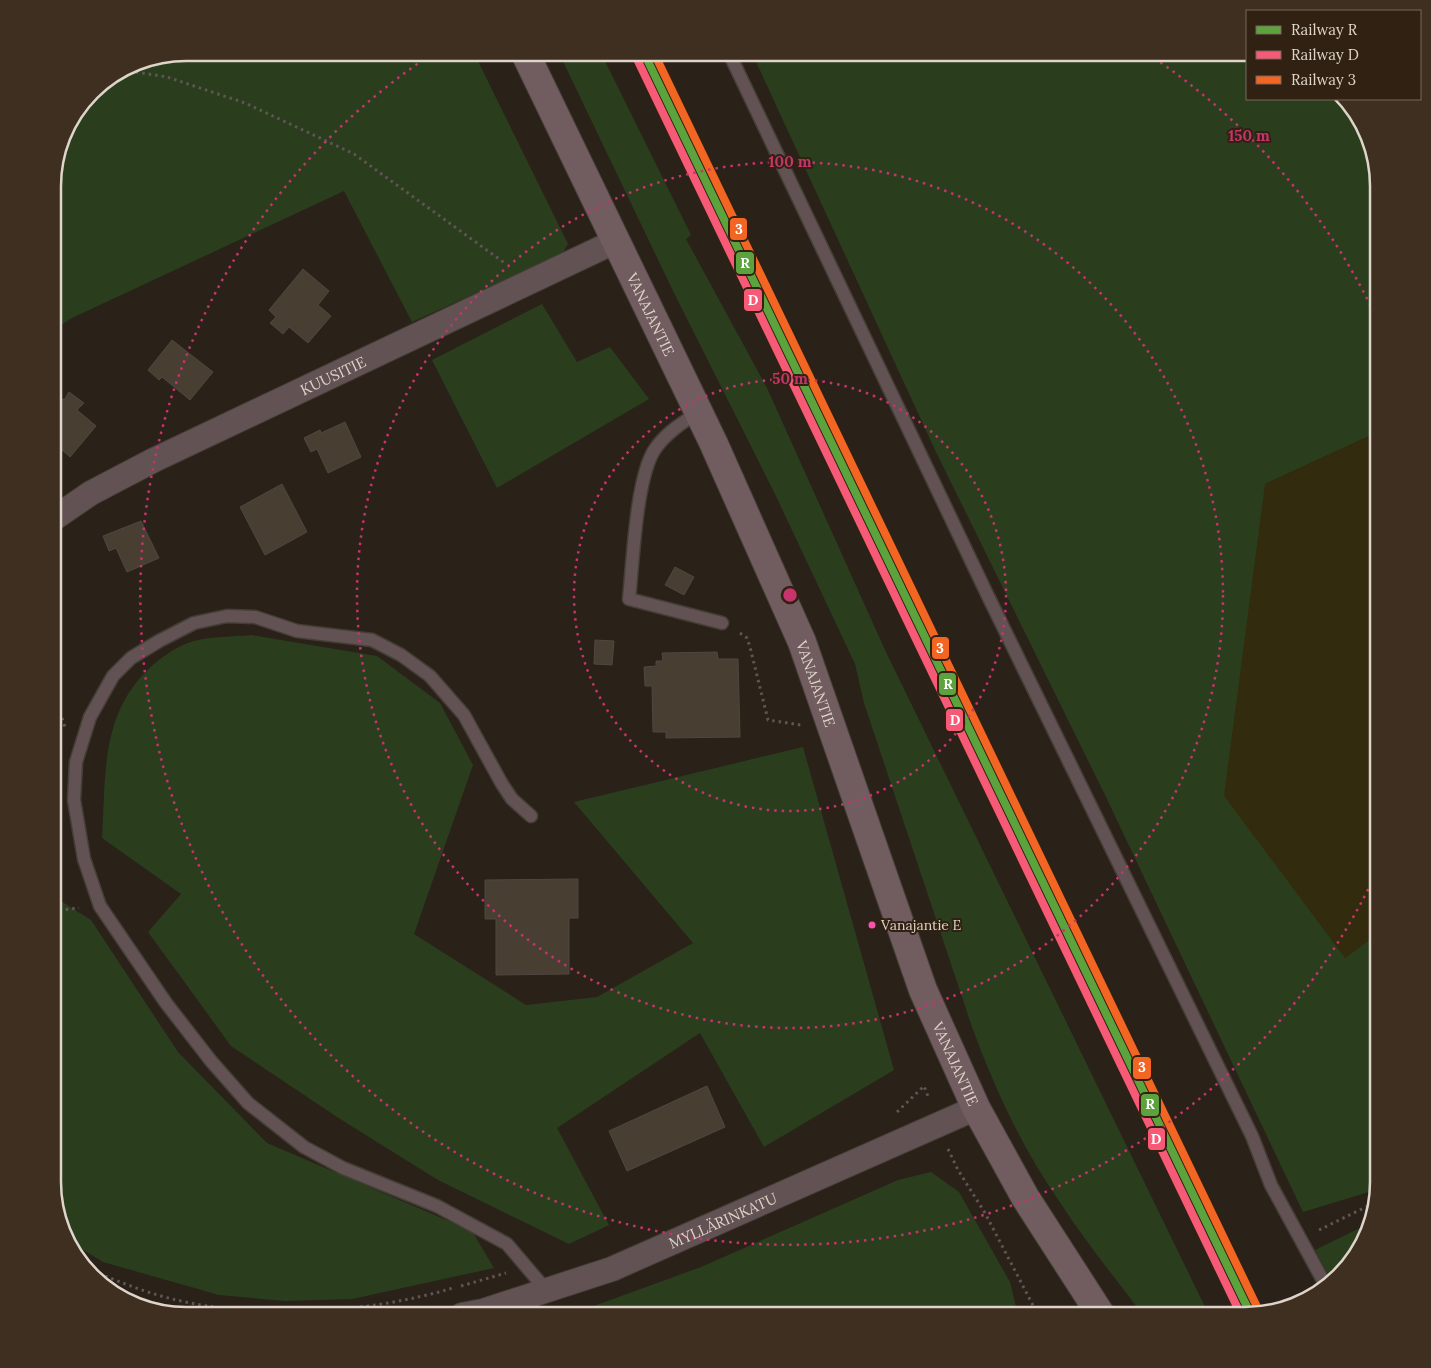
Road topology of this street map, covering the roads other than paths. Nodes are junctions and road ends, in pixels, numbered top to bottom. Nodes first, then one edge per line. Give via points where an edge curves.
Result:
1 (529, 61) edge
2 (732, 61) edge
3 (616, 241) junction
4 (699, 412) junction
5 (62, 512) edge
6 (722, 624) road end
7 (531, 816) dead end
8 (976, 1108) junction
9 (1323, 1280) edge
10 (547, 1291) junction
11 (490, 1307) edge
12 (1096, 1307) edge

1 - 3 street, VANAJANTIE
2 - 9 lane via 1252,1136 1271,1185
3 - 4 street, VANAJANTIE
3 - 5 street, KUUSITIE via 154,460
4 - 6 lane via 661,441 648,464 641,495 629,599
4 - 8 street, VANAJANTIE via 802,642 923,990
7 - 10 lane via 512,799 502,784 464,715 430,676 409,660 372,640 297,631 255,617 226,616 194,623 131,658 113,676 90,717 76,762 74,800 84,859 100,906 166,1003 248,1103 304,1147 343,1168 437,1206 507,1244
8 - 10 street, MYLLÄRINKATU via 676,1243
8 - 12 street, VANAJANTIE via 1025,1197
10 - 11 street, MYLLÄRINKATU

